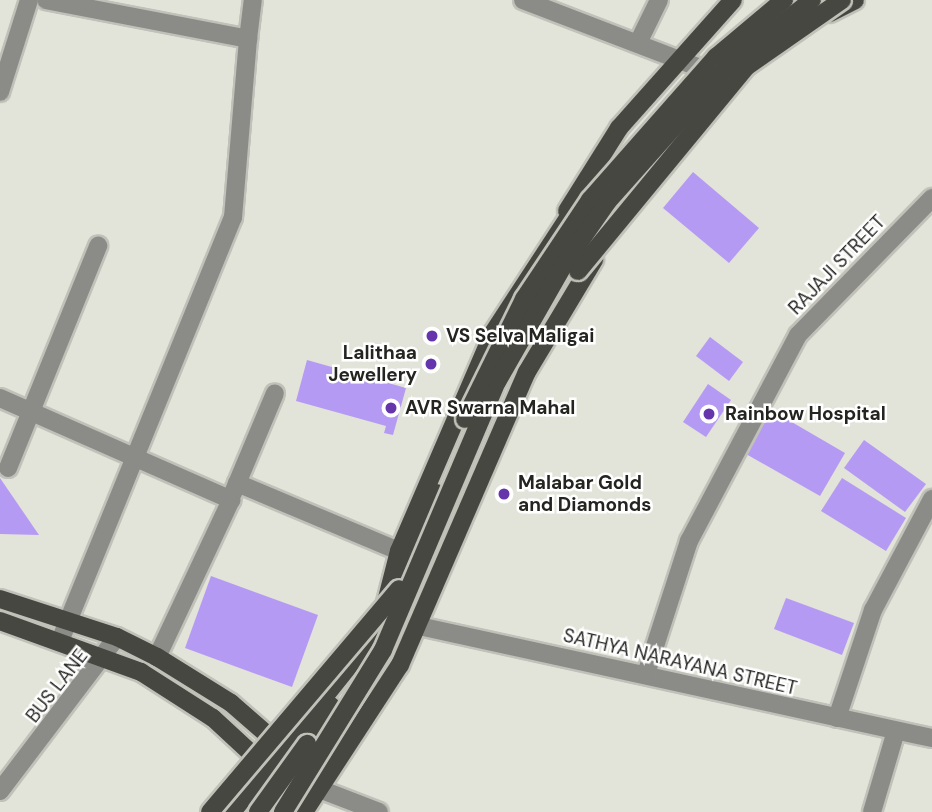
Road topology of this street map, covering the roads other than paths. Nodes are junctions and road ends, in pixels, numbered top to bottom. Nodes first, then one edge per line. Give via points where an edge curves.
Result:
1 (29, 0) edge
2 (46, 0) edge
3 (253, 0) edge
4 (659, 0) edge
5 (733, 0) edge
6 (768, 0) edge
7 (784, 0) edge
8 (812, 0) edge
9 (842, 0) edge
10 (855, 0) edge
11 (526, 1) edge
12 (248, 39) junction
13 (638, 43) junction
14 (675, 58) junction
15 (3, 71) edge
16 (741, 84) junction
17 (0, 92) edge
18 (932, 198) edge
19 (560, 228) junction
20 (98, 246) dead end
21 (568, 297) junction
22 (275, 393) dead end
23 (0, 398) edge
24 (31, 412) junction
25 (134, 457) junction
26 (8, 468) dead end
27 (237, 483) junction
28 (932, 499) edge
29 (231, 500) junction
30 (399, 551) junction
31 (399, 589) junction
32 (0, 598) edge
33 (71, 620) junction
34 (0, 621) edge
35 (419, 626) junction
36 (117, 637) junction
37 (61, 638) junction
38 (108, 655) junction
39 (157, 657) junction
40 (646, 674) junction
41 (837, 718) junction
42 (896, 731) junction
43 (932, 738) edge
44 (285, 750) junction
45 (269, 770) junction
46 (322, 790) junction
47 (0, 791) edge
48 (210, 812) edge
49 (232, 812) edge
50 (258, 812) edge
51 (283, 812) edge
52 (303, 812) edge
53 (379, 812) edge
54 (872, 812) edge

1 - 15 street
2 - 12 street
3 - 12 street
4 - 13 street
5 - 14 main road
6 - 19 main road via 712,48
7 - 31 main road, bridge via 716,57 590,200 524,299 465,419
8 - 51 main road, bridge via 724,71 608,201 565,263 497,382 383,650
9 - 21 main road, bridge via 746,68 578,271
10 - 16 main road via 805,28
11 - 13 street
12 - 25 street via 233,218
13 - 14 street
14 - 16 street
14 - 19 main road via 576,189
15 - 17 street
16 - 21 main road
18 - 40 street, RAJAJI STREET via 798,335 689,541
19 - 30 main road via 493,333
20 - 24 street
21 - 35 main road via 510,408
22 - 27 street
23 - 24 street
24 - 25 street
24 - 26 street
25 - 29 street
25 - 33 street
27 - 29 street
27 - 30 street
28 - 41 street via 873,610
29 - 39 street
30 - 44 main road via 382,618
31 - 48 main road, bridge
31 - 50 main road, bridge via 371,648
32 - 33 main road
33 - 36 main road
33 - 37 street
34 - 37 main road
35 - 40 street, SATHYA NARAYANA STREET
35 - 46 main road via 379,705
36 - 38 street, BUS LANE
36 - 39 main road
37 - 38 main road
38 - 45 main road via 213,718
38 - 47 street, BUS LANE
39 - 44 main road via 231,703
40 - 41 street, SATHYA NARAYANA STREET
41 - 42 street, SATHYA NARAYANA STREET
42 - 43 street, SATHYA NARAYANA STREET
42 - 54 street
44 - 45 main road
44 - 46 main road
45 - 49 main road
45 - 52 main road
46 - 52 main road
46 - 53 street

